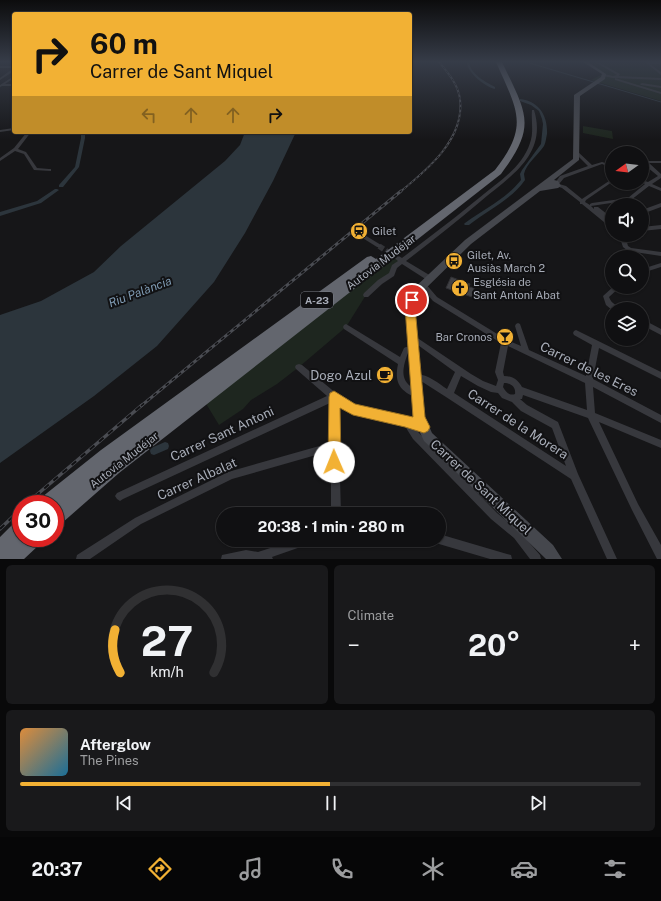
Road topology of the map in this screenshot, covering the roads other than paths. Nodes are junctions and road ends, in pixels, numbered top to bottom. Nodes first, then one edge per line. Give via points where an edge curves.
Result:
1 (505, 88) edge
2 (510, 88) edge
3 (586, 88) edge
4 (643, 88) edge
5 (661, 93) edge
6 (533, 111) dead end
7 (12, 129) edge
8 (0, 131) edge
9 (27, 134) edge
10 (14, 150) junction
11 (576, 152) junction
12 (0, 160) edge
13 (649, 161) edge
14 (661, 162) edge
15 (605, 164) edge
16 (649, 166) edge
17 (591, 167) junction
18 (49, 170) dead end
19 (661, 176) edge
20 (649, 183) edge
21 (553, 184) junction
22 (605, 185) edge
23 (658, 187) edge
24 (640, 190) edge
25 (661, 190) edge
26 (583, 201) junction
27 (592, 205) junction
28 (661, 205) edge
29 (649, 209) edge
30 (605, 213) edge
31 (605, 220) edge
32 (661, 227) edge
33 (649, 228) edge
34 (363, 236) dead end
35 (625, 242) edge
36 (379, 246) tunnel mouth
37 (661, 254) edge
38 (395, 256) tunnel mouth
39 (402, 261) junction
40 (661, 265) edge
41 (649, 269) edge
42 (426, 282) junction
43 (366, 295) dead end
44 (518, 326) dead end
45 (649, 326) edge
46 (346, 327) dead end
47 (661, 332) edge
48 (576, 333) dead end
49 (411, 337) junction
50 (505, 342) junction
51 (596, 343) junction
52 (412, 350) junction
53 (526, 352) junction
54 (400, 362) junction
55 (299, 367) dead end
56 (460, 370) junction
57 (661, 376) edge
58 (415, 377) junction
59 (502, 380) junction
60 (589, 381) junction
61 (500, 390) junction
62 (520, 390) junction
63 (417, 394) junction
64 (449, 394) junction
65 (334, 397) junction
66 (514, 398) junction
67 (592, 414) junction
68 (661, 419) edge
69 (405, 420) junction
70 (424, 427) junction
71 (661, 444) edge
72 (334, 449) junction
73 (574, 476) junction
74 (60, 495) edge
75 (120, 496) dead end
76 (336, 507) edge
77 (64, 508) edge
78 (12, 539) edge
79 (446, 541) edge
80 (23, 547) edge
81 (291, 547) edge
82 (0, 550) edge
83 (661, 555) edge
84 (263, 558) edge
85 (10, 559) edge
86 (81, 559) edge
87 (226, 559) edge
88 (507, 559) edge
89 (536, 559) edge
90 (555, 559) edge
91 (612, 559) edge

1 - 74 highway, Autovía Mudéjar / A-23 via 516,124 510,146 491,169 107,456
2 - 77 highway, Autovía Mudéjar / A-23 via 521,114 522,125 517,146 510,159 498,172 119,462
3 - 11 street via 576,98
4 - 5 street
6 - 39 street via 535,122 531,147 516,170
7 - 8 street
9 - 10 street
10 - 12 street
10 - 18 street via 25,153 36,169
11 - 17 street
11 - 21 street via 574,164 560,174
13 - 14 street
15 - 17 street
16 - 19 street
17 - 21 street via 562,177
19 - 20 street
21 - 26 street
21 - 42 street via 536,191 468,242
22 - 26 street
23 - 25 street
24 - 27 street via 629,199
26 - 27 street
26 - 31 street
27 - 30 street
28 - 29 street
32 - 33 street
34 - 36 street
35 - 37 street via 630,250
38 - 39 street, Carrer de les Eres
39 - 42 street, Carrer de les Eres
39 - 43 street via 394,267 392,274
40 - 41 street
42 - 49 street, Carrer de Sant Miquel via 415,293 410,307
42 - 50 street, Carrer de les Eres via 436,299
44 - 53 street
45 - 47 street
46 - 54 street
48 - 51 street
49 - 52 street, Carrer de Sant Miquel
49 - 56 street
50 - 53 street, Carrer de les Eres
50 - 59 street via 499,372
51 - 57 street
51 - 60 street
52 - 54 street via 406,350
52 - 58 street, Carrer de Sant Miquel
53 - 60 street, Carrer de les Eres
54 - 63 street via 400,380 410,392
55 - 65 street
56 - 61 street via 493,390
56 - 64 street
58 - 63 street, Carrer de Sant Miquel
58 - 64 street, Carrer de la Morera via 422,378
59 - 61 street via 499,384
59 - 62 street via 514,382
60 - 67 street
60 - 68 street, Carrer de les Eres
61 - 66 street via 507,397
62 - 66 street via 519,396
62 - 67 street
63 - 70 street, Carrer de Sant Miquel via 419,418
64 - 73 street, Carrer de la Morera
65 - 69 street via 353,409
65 - 72 street
65 - 75 street, Carrer Sant Antoni
66 - 73 street via 524,408 555,425
67 - 71 street
67 - 83 street via 635,507
69 - 70 street
69 - 89 street, Carrer de Sant Miquel via 416,436 494,516 517,535
70 - 90 street, Carrer de Sant Miquel via 428,436
72 - 76 street
72 - 86 street, Carrer Albalat via 323,449 231,475 138,521
73 - 91 street
78 - 82 highway
79 - 88 street
80 - 85 highway
81 - 84 street
84 - 87 street via 246,555

